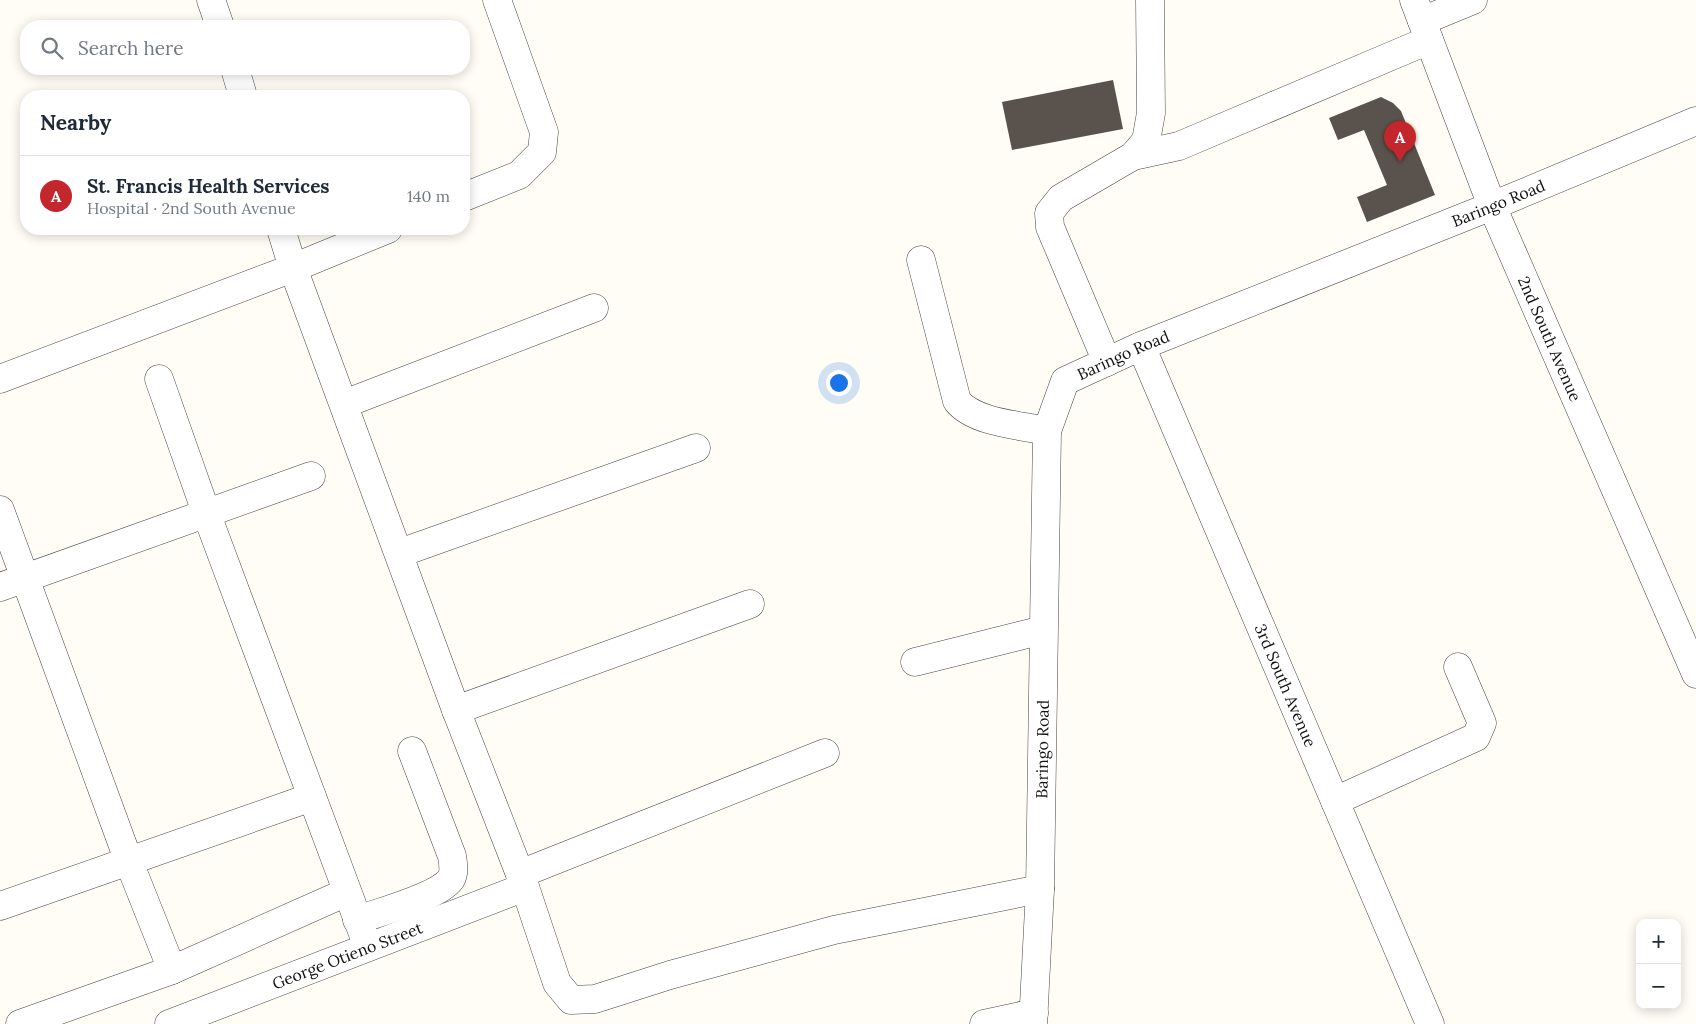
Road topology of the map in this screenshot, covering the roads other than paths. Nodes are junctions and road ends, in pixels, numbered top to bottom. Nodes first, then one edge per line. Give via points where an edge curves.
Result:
1 (210, 0) edge
2 (497, 0) edge
3 (1150, 0) edge
4 (1473, 0) edge
5 (218, 20) edge
6 (1422, 20) edge
7 (237, 75) edge
8 (241, 90) edge
9 (1696, 121) edge
10 (1134, 156) junction
11 (470, 195) edge
12 (1492, 206) junction
13 (283, 235) edge
14 (373, 235) edge
15 (921, 260) dead end
16 (293, 268) junction
17 (594, 308) dead end
18 (1141, 346) junction
19 (1107, 362) junction
20 (0, 379) edge
21 (159, 379) dead end
22 (344, 404) junction
23 (1047, 431) junction
24 (696, 448) dead end
25 (311, 476) dead end
26 (0, 510) edge
27 (206, 514) junction
28 (400, 553) junction
29 (12, 582) edge
30 (750, 604) dead end
31 (1044, 630) junction
32 (915, 662) dead end
33 (1458, 667) dead end
34 (1696, 674) edge
35 (456, 710) junction
36 (412, 751) dead end
37 (824, 753) dead end
38 (312, 798) junction
39 (1335, 801) junction
40 (129, 862) junction
41 (522, 880) junction
42 (1040, 889) junction
43 (347, 892) junction
44 (0, 906) edge
45 (358, 920) junction
46 (368, 947) junction
47 (172, 970) junction
48 (221, 1015) edge
49 (1034, 1018) edge
50 (20, 1024) edge
51 (169, 1024) edge
52 (984, 1024) edge
53 (1430, 1024) edge

1 - 5 street
2 - 11 street via 544,132 542,152 519,175
3 - 10 street via 1151,113 1146,141
4 - 6 street
6 - 10 street via 1179,146
6 - 12 street, 2nd South Avenue
7 - 8 street
9 - 12 street, Baringo Road
10 - 19 street via 1061,198 1050,213 1050,227
12 - 18 street, Baringo Road
12 - 34 street, 2nd South Avenue
13 - 16 street
14 - 16 street
15 - 23 street via 957,401 964,410 976,416
16 - 20 street
16 - 22 street
17 - 22 street
18 - 19 street, Baringo Road
18 - 39 street, 3rd South Avenue
19 - 23 street, Baringo Road via 1065,381
21 - 27 street
22 - 28 street
23 - 31 street, Baringo Road
24 - 28 street
25 - 27 street
26 - 29 street
27 - 29 street
27 - 38 street
28 - 35 street
29 - 40 street
30 - 35 street
31 - 32 street
31 - 42 street, Baringo Road
33 - 39 street via 1482,723 1476,737
35 - 41 street
36 - 45 street via 452,856 452,878 440,890
37 - 41 street, George Otieno Street
38 - 40 street
38 - 43 street
39 - 53 street, 3rd South Avenue
40 - 44 street
40 - 47 street
41 - 42 street via 557,984 571,1000 595,999 670,974 834,930
41 - 46 street, George Otieno Street
42 - 49 street, Baringo Road
43 - 45 street
43 - 47 street
45 - 46 street
46 - 48 street, George Otieno Street
47 - 50 street
48 - 51 street, George Otieno Street
49 - 52 street

